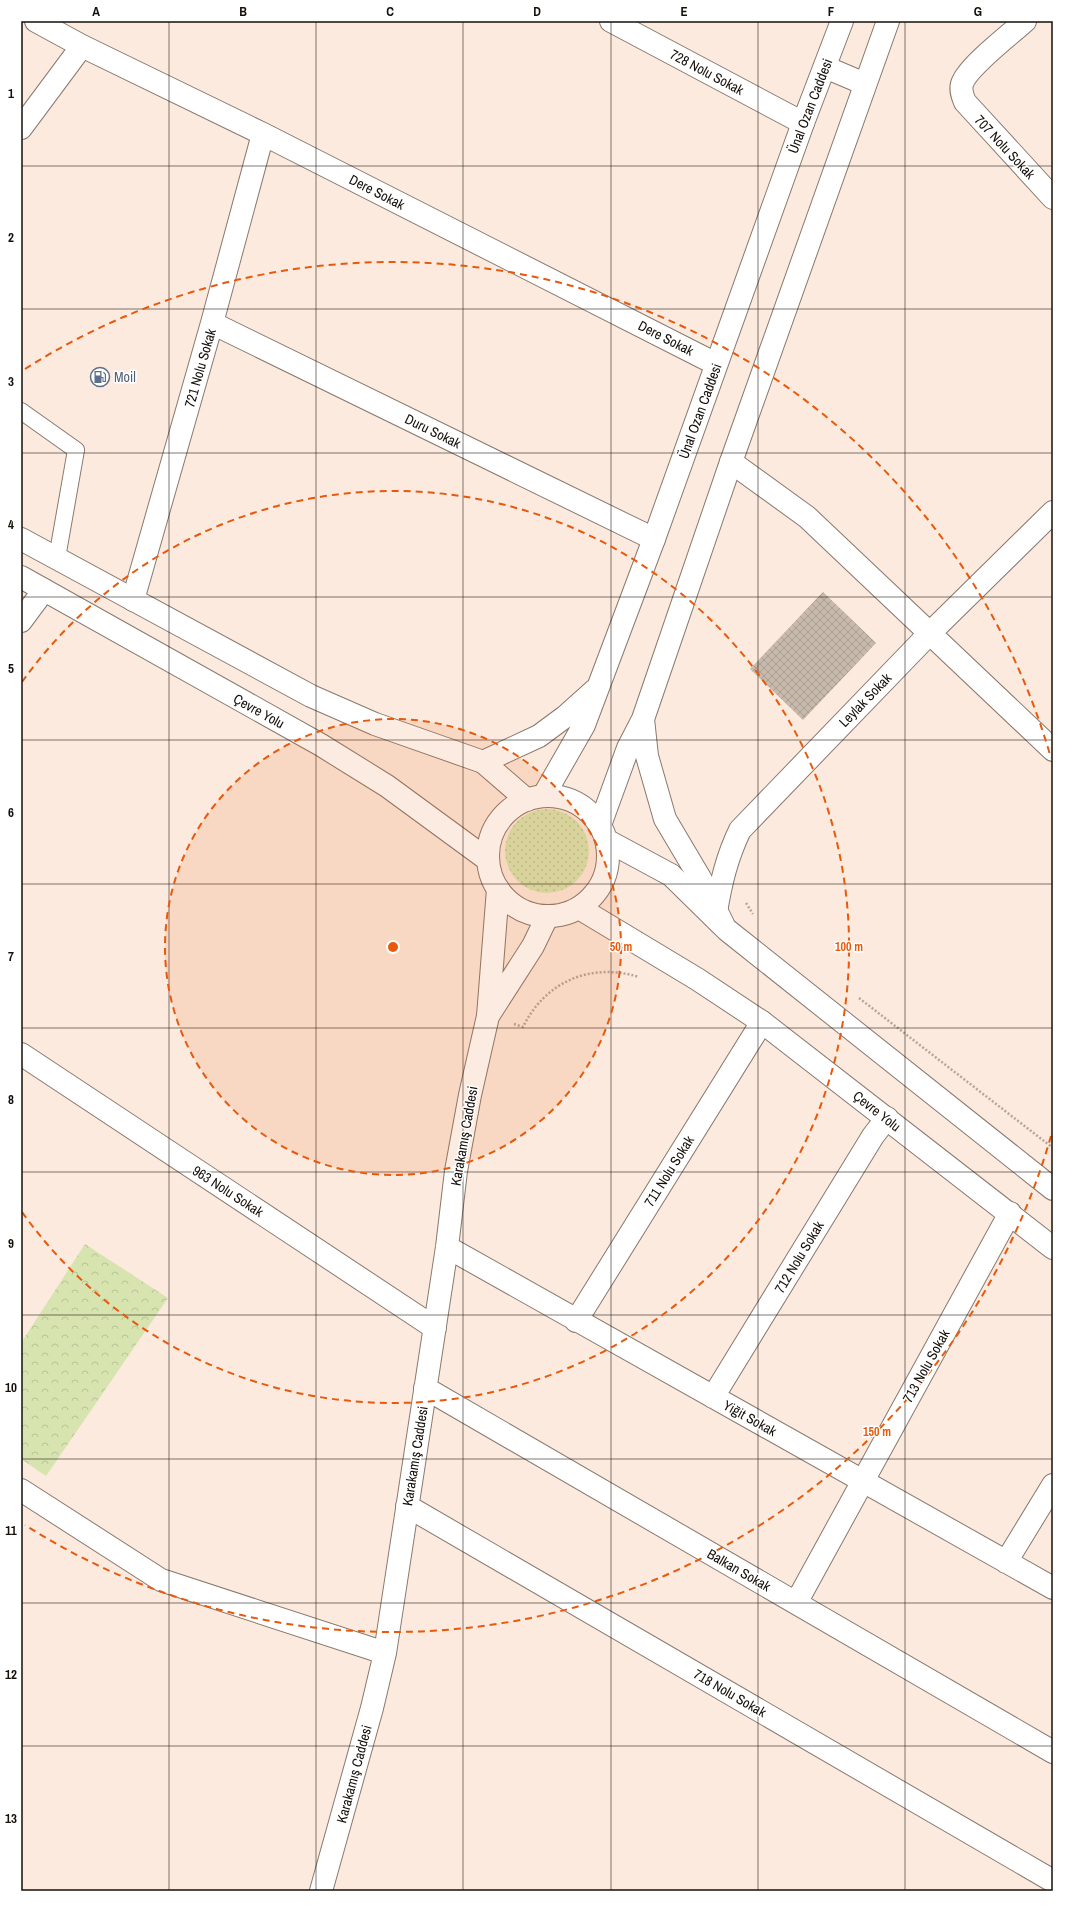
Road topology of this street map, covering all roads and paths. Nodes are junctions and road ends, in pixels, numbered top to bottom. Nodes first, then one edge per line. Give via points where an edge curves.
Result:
1 (36, 21) edge
2 (611, 21) edge
3 (842, 21) edge
4 (888, 21) edge
5 (1025, 21) edge
6 (82, 46) junction
7 (825, 67) junction
8 (865, 84) junction
9 (804, 123) junction
10 (21, 128) edge
11 (263, 134) junction
12 (1053, 198) edge
13 (212, 323) junction
14 (716, 364) junction
15 (21, 411) edge
16 (731, 462) junction
17 (1053, 512) edge
18 (21, 539) edge
19 (654, 539) junction
20 (57, 558) junction
21 (21, 577) edge
22 (44, 590) junction
23 (133, 600) junction
24 (21, 621) edge
25 (930, 632) junction
26 (597, 688) junction
27 (643, 719) junction
28 (1053, 750) edge
29 (483, 762) junction
30 (535, 797) junction
31 (603, 832) junction
32 (488, 860) junction
33 (498, 889) junction
34 (744, 899) dead end
35 (579, 908) junction
36 (754, 916) dead end
37 (547, 917) junction
38 (722, 921) junction
39 (643, 978) dead end
40 (854, 993) dead end
41 (488, 1016) junction
42 (762, 1022) junction
43 (21, 1054) edge
44 (887, 1118) junction
45 (1053, 1148) edge
46 (1053, 1189) edge
47 (1010, 1213) junction
48 (447, 1247) junction
49 (1053, 1248) edge
50 (576, 1321) junction
51 (435, 1328) junction
52 (425, 1388) junction
53 (713, 1397) junction
54 (863, 1481) junction
55 (1053, 1485) edge
56 (21, 1490) edge
57 (407, 1506) junction
58 (1006, 1562) junction
59 (1053, 1588) edge
60 (796, 1603) junction
61 (385, 1653) junction
62 (1053, 1752) edge
63 (1053, 1881) edge
64 (321, 1891) edge

1 - 6 street, Dere Sokak
2 - 9 street, 728 Nolu Sokak
3 - 7 street, Ünal Ozan Caddesi
4 - 8 street
5 - 12 street, 707 Nolu Sokak via 970,71 962,84 961,93 965,102
6 - 10 street
6 - 11 street, Dere Sokak
7 - 8 street
7 - 9 street, Ünal Ozan Caddesi
8 - 16 street
9 - 14 street, Ünal Ozan Caddesi
11 - 13 street, 721 Nolu Sokak
11 - 14 street, Dere Sokak
13 - 19 street, Duru Sokak
13 - 23 street, 721 Nolu Sokak
14 - 19 street, Ünal Ozan Caddesi
15 - 20 lane via 76,450
16 - 25 street via 806,517
16 - 27 street
17 - 25 street, Leylak Sokak
18 - 20 street
19 - 26 street, Ünal Ozan Caddesi
20 - 23 street
21 - 22 street, Çevre Yolu
22 - 24 street
22 - 32 street, Çevre Yolu via 320,745 387,786
23 - 29 street via 311,696 375,724
25 - 28 street
25 - 38 street, Leylak Sokak via 740,830 722,875
26 - 29 street via 539,736
26 - 30 street, Ünal Ozan Caddesi via 584,725
27 - 31 street via 628,748
27 - 38 street via 647,756 665,819
29 - 30 street
30 - 31 street via 561,797 577,802 590,812
30 - 32 street via 510,809 498,823 490,841
31 - 35 street via 609,856 605,877 595,895
31 - 38 street via 671,875
32 - 33 street via 491,875
33 - 37 street via 510,904 528,913
33 - 41 street
34 - 36 path
35 - 37 street via 563,915
35 - 42 street, Çevre Yolu via 697,979
37 - 41 street via 533,946
38 - 46 street
39 - 41 path via 623,972 589,972 568,980 528,1015 523,1027
40 - 45 path
41 - 48 street, Karakamış Caddesi via 456,1170
42 - 44 street, Çevre Yolu
42 - 50 street, 711 Nolu Sokak
43 - 51 street, 963 Nolu Sokak
44 - 47 street, Çevre Yolu
44 - 53 street, 712 Nolu Sokak via 873,1136
47 - 49 street, Çevre Yolu
47 - 54 street, 713 Nolu Sokak
48 - 50 street, Yiğit Sokak
48 - 51 street, Karakamış Caddesi
50 - 53 street, Yiğit Sokak
51 - 52 street, Karakamış Caddesi
52 - 57 street, Karakamış Caddesi
52 - 60 street, Balkan Sokak
53 - 54 street, Yiğit Sokak
54 - 58 street, Yiğit Sokak
54 - 60 street, 713 Nolu Sokak
55 - 58 street
56 - 61 street via 161,1580
57 - 61 street, Karakamış Caddesi
57 - 63 street, 718 Nolu Sokak
58 - 59 street, Yiğit Sokak
60 - 62 street, Balkan Sokak
61 - 64 street, Karakamış Caddesi

